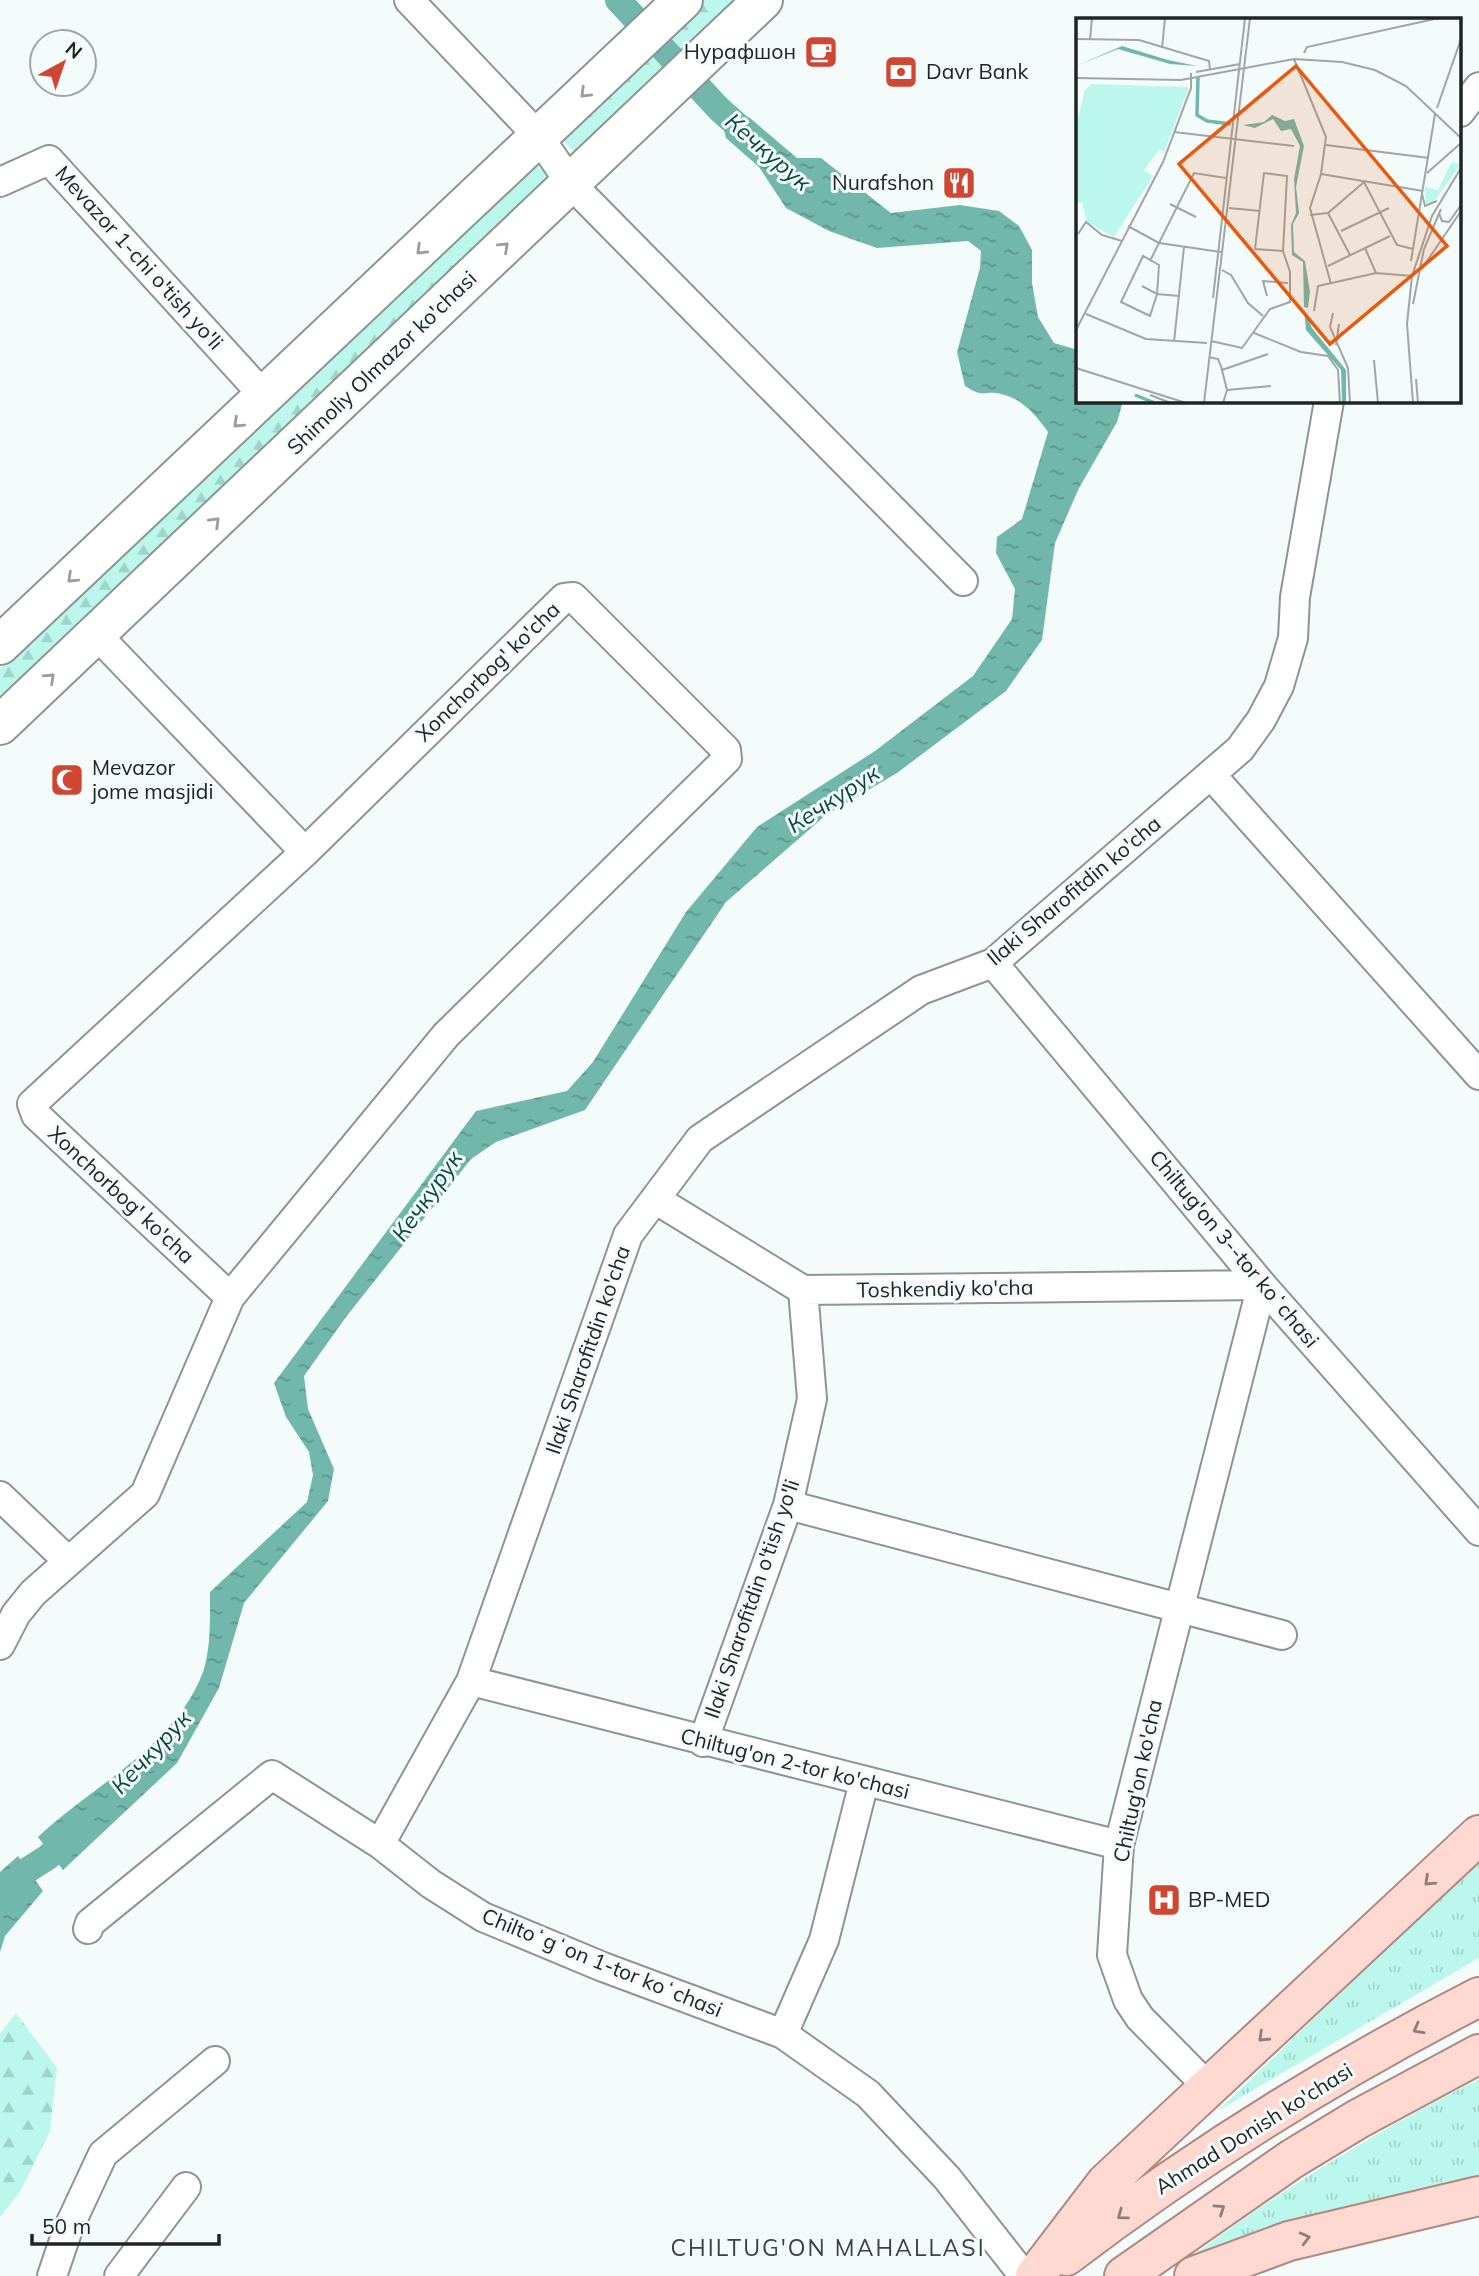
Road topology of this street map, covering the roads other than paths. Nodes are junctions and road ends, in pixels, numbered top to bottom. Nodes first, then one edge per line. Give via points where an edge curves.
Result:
1 (409, 0) edge
2 (763, 0) edge
3 (678, 5) edge
4 (1479, 87) edge
5 (1462, 109) edge
6 (539, 137) junction
7 (0, 182) edge
8 (571, 184) junction
9 (265, 397) junction
10 (1329, 402) edge
11 (963, 581) dead end
12 (96, 634) junction
13 (0, 646) edge
14 (0, 725) edge
15 (1212, 776) junction
16 (304, 852) junction
17 (993, 963) junction
18 (1479, 1075) edge
19 (655, 1199) junction
20 (1262, 1285) junction
21 (803, 1290) junction
22 (230, 1297) junction
23 (0, 1496) edge
24 (788, 1505) junction
25 (1479, 1531) edge
26 (68, 1561) junction
27 (1178, 1609) junction
28 (1282, 1635) dead end
29 (0, 1646) edge
30 (471, 1681) junction
31 (704, 1742) junction
32 (864, 1782) junction
33 (1479, 1835) edge
34 (380, 1844) junction
35 (1119, 1845) junction
36 (88, 1929) dead end
37 (1479, 1997) edge
38 (783, 2034) junction
39 (1479, 2054) edge
40 (215, 2060) dead end
41 (1209, 2088) junction
42 (1261, 2121) junction
43 (1106, 2183) junction
44 (186, 2187) dead end
45 (1479, 2196) edge
46 (52, 2276) edge
47 (119, 2276) edge
48 (1024, 2276) edge
49 (1037, 2276) edge
50 (1124, 2276) edge
51 (1194, 2276) edge

1 - 6 street
2 - 8 main road, Shimoliy Olmazor ko'chasi
3 -> 6 main road
4 - 5 street
6 - 8 street
6 -> 9 main road
7 - 9 street, Mevazor 1-chi o'tish yo'li via 49,160
8 - 11 street
12 -> 8 main road, Shimoliy Olmazor ko'chasi
9 -> 13 main road
10 - 15 street, Ilaki Sharofitdin ko'cha via 1295,597 1293,638 1279,686 1261,720
14 -> 12 main road, Shimoliy Olmazor ko'chasi
12 - 16 street
15 - 17 street, Ilaki Sharofitdin ko'cha
15 - 18 street
16 - 22 street, Xonchorbog' ko'cha via 33,1104 36,1115
16 - 22 street, Xonchorbog' ko'cha via 564,598 573,597 726,750 727,759 446,1035
17 - 19 street, Ilaki Sharofitdin ko'cha via 921,990 700,1139
17 - 20 street, Chiltug'on 3--tor koʻchasi
19 - 21 street
19 - 30 street, Ilaki Sharofitdin ko'cha via 628,1235
20 - 21 street, Toshkendiy ko'cha
20 - 25 street, Chiltug'on 3--tor koʻchasi
20 - 27 street, Chiltug'on ko'cha
21 - 24 street, Ilaki Sharofitdin o'tish yo'li via 812,1399
22 - 26 street, Xonchorbog' ko'cha via 145,1494
23 - 26 street
24 - 27 street
24 - 31 street, Ilaki Sharofitdin o'tish yo'li
26 - 29 street, Xonchorbog' ko'cha via 26,1601
27 - 28 street
27 - 35 street, Chiltug'on ko'cha
30 - 31 street, Chiltug'on 2-tor ko'chasi
30 - 34 street, Ilaki Sharofitdin ko'cha
31 - 32 street, Chiltug'on 2-tor ko'chasi
32 - 35 street, Chiltug'on 2-tor ko'chasi
32 - 38 street via 824,1940
33 -> 41 main road
34 - 36 street, Chiltoʻgʻon 1-tor koʻchasi via 272,1775
34 - 38 street, Chiltoʻgʻon 1-tor koʻchasi via 483,1917
35 - 41 street, Chiltug'on ko'cha via 1112,1955 1119,1979 1140,2018
37 -> 42 main road, Ahmad Donish ko'chasi
38 - 48 street, Chiltoʻgʻon 1-tor koʻchasi via 868,2094 947,2178
50 -> 39 main road via 1292,2159
40 - 46 street via 103,2154
41 - 43 main road
42 - 43 main road
42 -> 49 main road, Ahmad Donish ko'chasi
43 - 49 main road
44 - 47 street
51 -> 45 main road via 1289,2241

